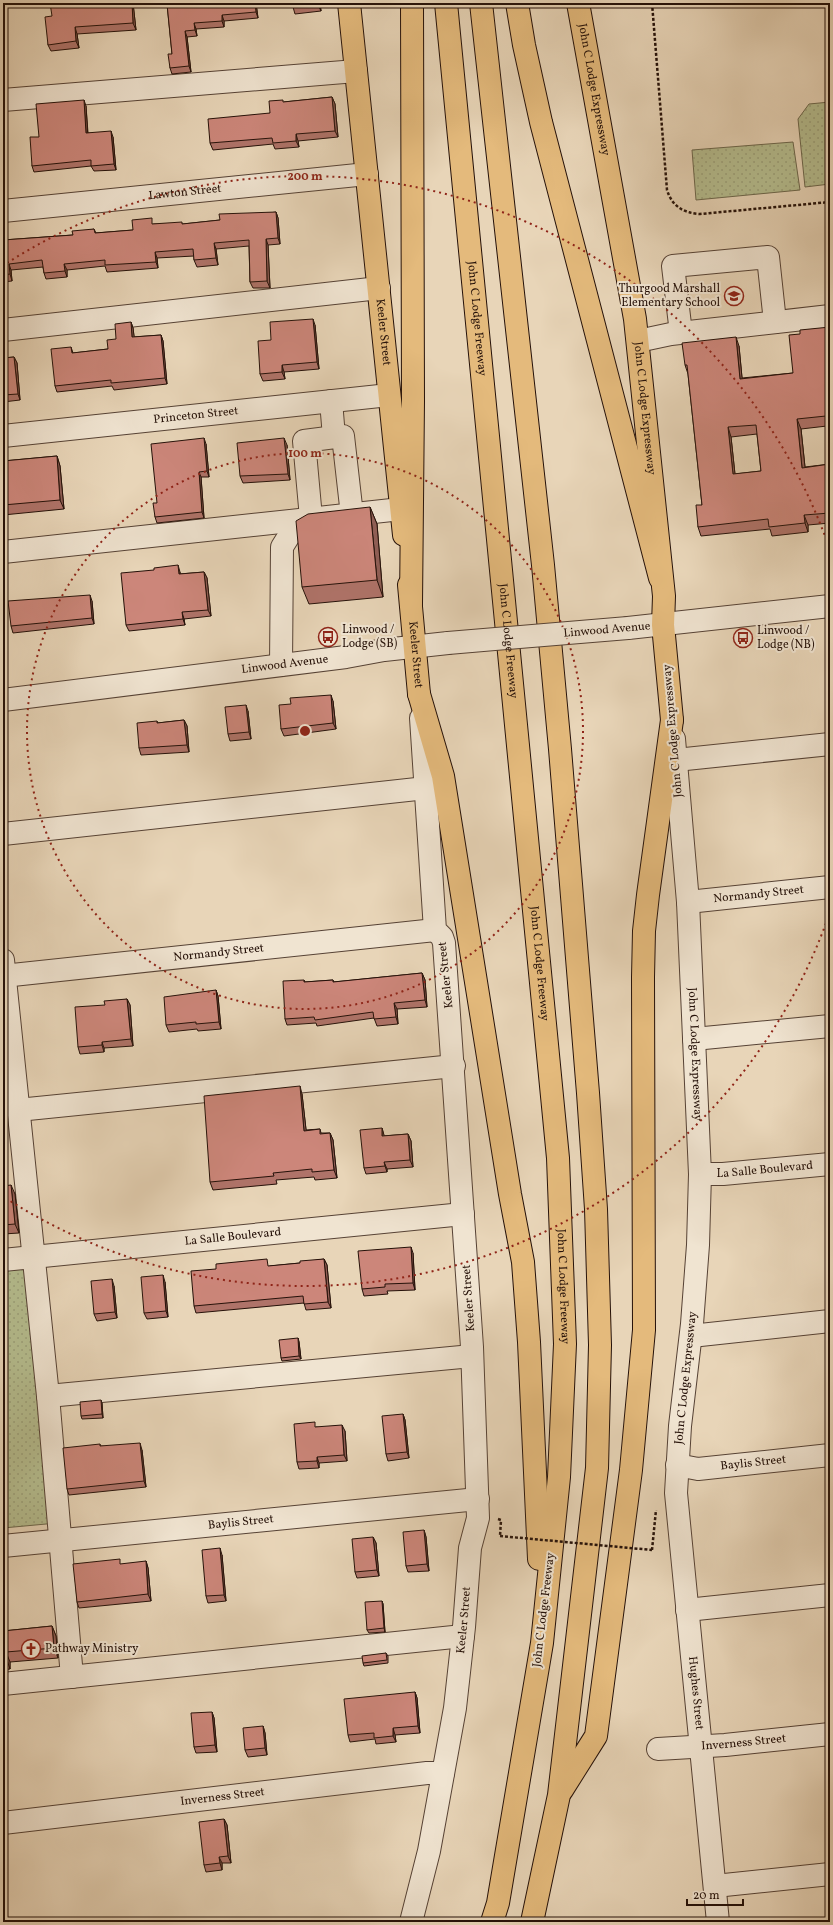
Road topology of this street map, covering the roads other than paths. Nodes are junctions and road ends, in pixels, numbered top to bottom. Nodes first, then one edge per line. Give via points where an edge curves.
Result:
1 (349, 3) edge
2 (412, 3) edge
3 (446, 3) edge
4 (481, 3) edge
5 (517, 3) edge
6 (578, 3) edge
7 (356, 71) junction
8 (3, 100) edge
9 (367, 174) junction
10 (3, 211) edge
11 (378, 288) junction
12 (830, 316) edge
13 (775, 322) junction
14 (3, 330) edge
15 (681, 333) junction
16 (638, 341) junction
17 (389, 395) junction
18 (331, 401) junction
19 (3, 436) edge
20 (334, 437) junction
21 (401, 509) junction
22 (352, 515) junction
23 (311, 518) junction
24 (3, 552) edge
25 (660, 578) junction
26 (411, 604) junction
27 (830, 606) edge
28 (663, 625) junction
29 (415, 646) junction
30 (281, 666) junction
31 (419, 694) junction
32 (3, 700) edge
33 (672, 720) junction
34 (830, 744) edge
35 (676, 760) junction
36 (426, 788) junction
37 (3, 834) edge
38 (830, 888) edge
39 (688, 902) junction
40 (436, 930) junction
41 (3, 971) edge
42 (830, 1026) edge
43 (694, 1039) junction
44 (454, 1066) junction
45 (18, 1110) junction
46 (830, 1164) edge
47 (700, 1174) junction
48 (463, 1214) junction
49 (32, 1258) junction
50 (3, 1260) edge
51 (830, 1321) edge
52 (690, 1336) junction
53 (472, 1356) junction
54 (48, 1396) junction
55 (830, 1455) edge
56 (677, 1465) junction
57 (478, 1499) junction
58 (61, 1539) junction
59 (3, 1546) edge
60 (830, 1595) edge
61 (687, 1610) junction
62 (463, 1636) junction
63 (542, 1643) junction
64 (72, 1677) junction
65 (3, 1684) edge
66 (830, 1734) edge
67 (701, 1747) junction
68 (658, 1749) dead end
69 (443, 1773) junction
70 (559, 1795) junction
71 (3, 1823) edge
72 (830, 1874) edge
73 (715, 1886) junction
74 (408, 1922) edge
75 (492, 1922) edge
76 (532, 1922) edge
77 (718, 1922) edge

1 - 7 main road, Keeler Street
2 - 26 main road
3 - 63 main road, John C Lodge Freeway via 558,1158 565,1344 559,1477
4 - 70 main road via 543,565 575,926 596,1209 600,1345 597,1468
5 - 25 main road via 541,122
6 - 16 main road, John C Lodge Expressway
7 - 8 street
7 - 9 main road, Keeler Street
9 - 10 street, Lawton Street
9 - 11 main road, Keeler Street
11 - 14 street
11 - 17 main road, Keeler Street
12 - 13 street
13 - 15 street
13 - 15 street via 768,257 673,266
15 - 16 street
16 - 25 main road, John C Lodge Expressway
17 - 18 street, Princeton Street
17 - 21 main road, Keeler Street
18 - 19 street, Princeton Street
18 - 20 street
20 - 22 street via 343,436
20 - 23 street via 304,441
21 - 22 street
21 - 26 main road, Keeler Street
22 - 23 street
23 - 24 street
23 - 30 street via 292,531 282,547
25 - 28 main road, John C Lodge Expressway via 664,596
26 - 29 main road, Keeler Street
27 - 28 street, Linwood Avenue
28 - 29 street, Linwood Avenue, bridge
28 - 33 main road, John C Lodge Expressway
29 - 30 street, Linwood Avenue
29 - 31 main road, Keeler Street
30 - 32 street, Linwood Avenue
31 - 36 street, Keeler Street
31 - 63 main road via 443,776 508,1186 523,1262 537,1492
33 - 35 street, John C Lodge Expressway
33 - 70 main road via 644,931 644,1330 631,1470 596,1736
34 - 35 street
35 - 39 street, John C Lodge Expressway
36 - 37 street
36 - 40 street, Keeler Street
38 - 39 street, Normandy Street
39 - 43 street, John C Lodge Expressway
40 - 41 street, Normandy Street
40 - 44 street, Keeler Street via 444,943
41 - 45 street
42 - 43 street
43 - 47 street, John C Lodge Expressway
44 - 45 street
44 - 48 street, Keeler Street
45 - 49 street
46 - 47 street, La Salle Boulevard
47 - 52 street, John C Lodge Expressway via 698,1245
48 - 49 street, La Salle Boulevard
48 - 53 street, Keeler Street
49 - 50 street, La Salle Boulevard
49 - 54 street
51 - 52 street
52 - 56 street, John C Lodge Expressway
53 - 54 street
53 - 57 street, Keeler Street
54 - 58 street
55 - 56 street, Baylis Street via 698,1469
56 - 61 street, Hughes Street via 676,1493
57 - 58 street, Baylis Street
57 - 62 street, Keeler Street via 478,1518 470,1548
58 - 59 street, Baylis Street
58 - 64 street via 60,1557
60 - 61 street
61 - 67 street, Hughes Street
62 - 64 street
62 - 69 street, Keeler Street via 455,1708
63 - 75 main road, John C Lodge Freeway via 498,1903
64 - 65 street
66 - 67 street, Inverness Street
67 - 68 street, Inverness Street
67 - 73 street, Hughes Street
69 - 71 street, Inverness Street
69 - 74 street, Keeler Street via 429,1851
70 - 76 main road
72 - 73 street
73 - 77 street, Hughes Street

